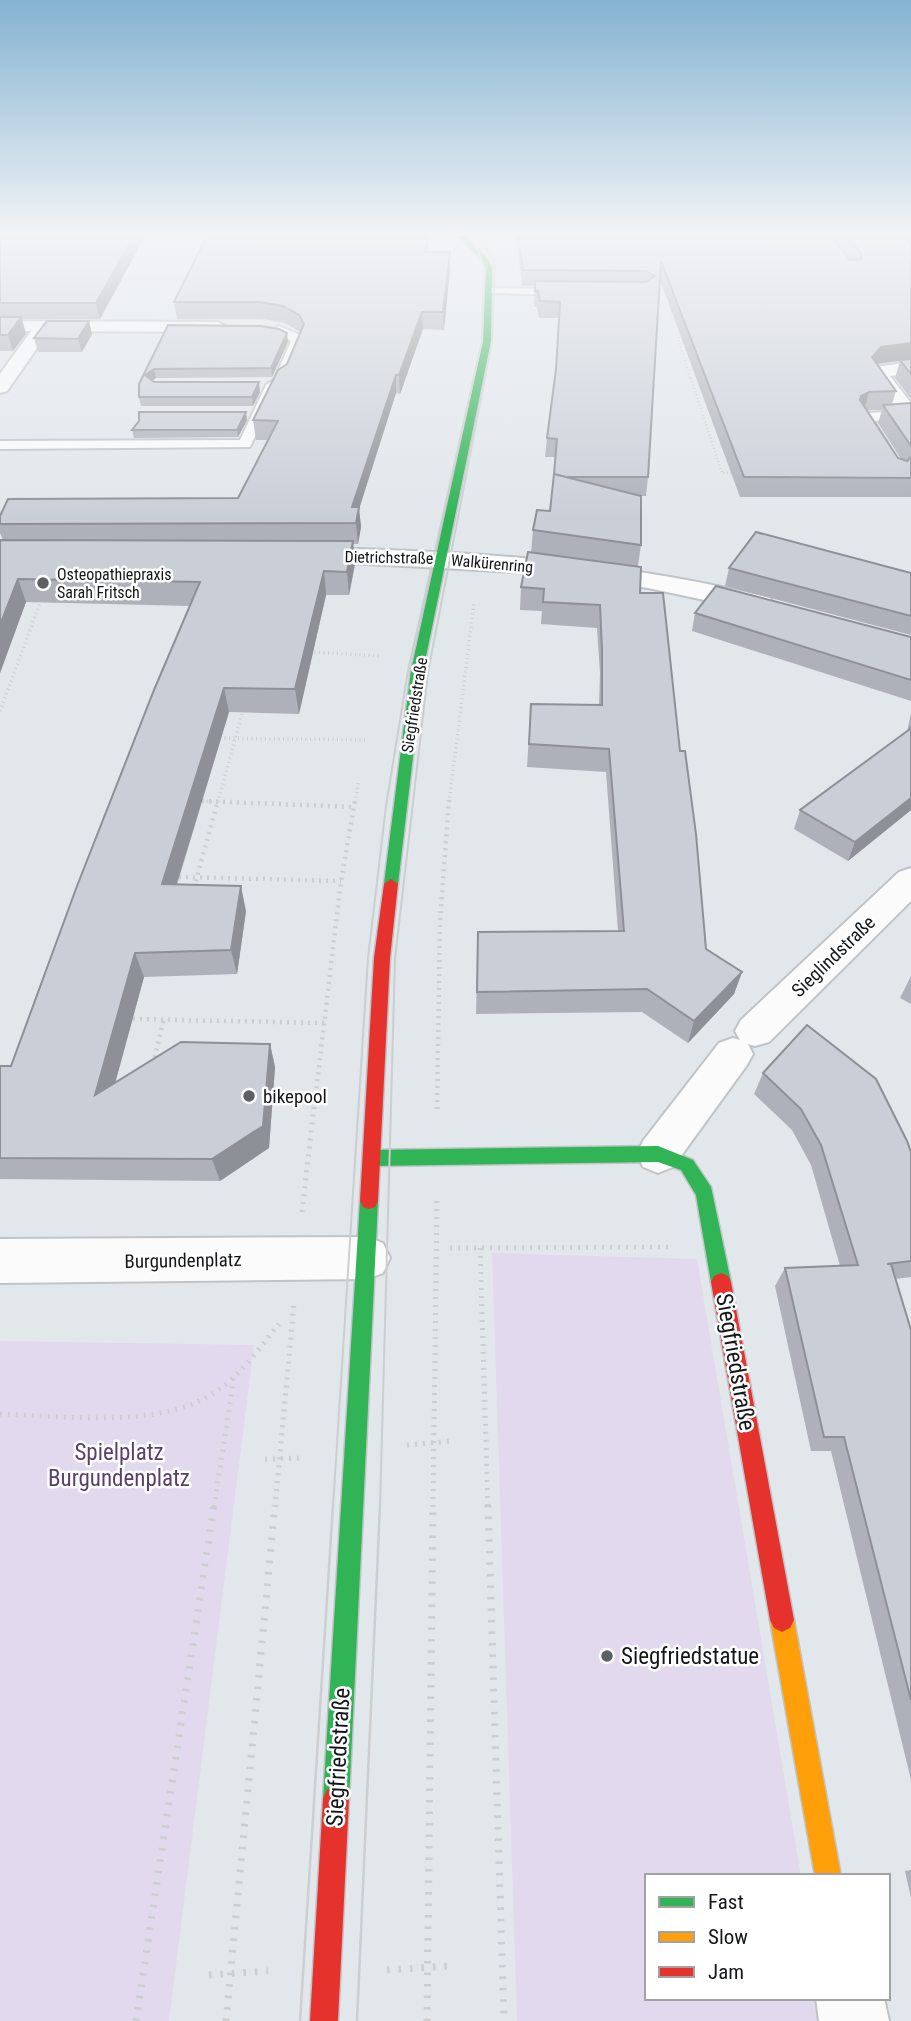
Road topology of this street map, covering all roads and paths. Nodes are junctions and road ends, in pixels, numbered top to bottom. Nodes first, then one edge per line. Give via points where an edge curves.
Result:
1 (41, 330) edge
2 (277, 330) edge
3 (488, 330) edge
4 (686, 331) edge
5 (678, 339) junction
6 (691, 339) edge
7 (911, 368) edge
8 (0, 387) edge
9 (911, 414) edge
10 (0, 445) edge
11 (886, 453) edge
12 (736, 473) edge
13 (277, 555) edge
14 (441, 558) junction
15 (476, 590) dead end
16 (40, 603) edge
17 (790, 611) edge
18 (309, 652) edge
19 (382, 656) dead end
20 (0, 711) edge
21 (242, 713) edge
22 (220, 738) edge
23 (236, 738) junction
24 (366, 740) dead end
25 (202, 801) dead end
26 (218, 802) junction
27 (354, 807) dead end
28 (179, 877) dead end
29 (197, 877) junction
30 (911, 880) edge
31 (341, 881) dead end
32 (192, 898) edge
33 (133, 1019) dead end
34 (164, 1019) junction
35 (324, 1023) dead end
36 (152, 1068) edge
37 (313, 1118) dead end
38 (658, 1154) junction
39 (437, 1157) junction
40 (372, 1158) junction
41 (304, 1197) dead end
42 (680, 1247) dead end
43 (450, 1248) dead end
44 (480, 1248) junction
45 (367, 1258) junction
46 (0, 1261) edge
47 (293, 1323) dead end
48 (279, 1324) dead end
49 (234, 1377) junction
50 (0, 1414) edge
51 (452, 1441) dead end
52 (436, 1444) junction
53 (399, 1446) dead end
54 (318, 1458) dead end
55 (265, 1459) dead end
56 (281, 1459) junction
57 (828, 1874) edge
58 (450, 1965) dead end
59 (427, 1967) junction
60 (272, 1970) dead end
61 (386, 1970) dead end
62 (231, 1974) junction
63 (209, 1975) dead end
64 (850, 2000) edge
65 (136, 2021) edge
66 (226, 2021) edge
67 (324, 2021) edge
68 (428, 2021) edge
69 (505, 2021) edge
70 (854, 2021) edge

1 - 8 street
2 - 10 lane via 297,341 281,382 267,385 245,444
3 - 14 street, Siegfriedstraße
4 - 5 path
5 - 6 path
5 - 12 path via 722,473
7 - 9 street via 883,370 880,375
9 - 11 lane via 864,417
13 - 14 street, Dietrichstraße
14 - 17 street, Walkürenring via 614,576
14 - 40 street, Siegfriedstraße via 417,671 399,807 382,958
15 - 39 path via 456,711 441,931
16 - 20 path
18 - 19 path
21 - 23 path
22 - 23 path
23 - 24 path
23 - 26 path
25 - 26 path
26 - 27 path
26 - 29 path
28 - 29 path
29 - 31 path
29 - 32 path
30 - 38 street, Sieglindstraße via 744,1042
33 - 34 path
34 - 35 path
34 - 36 path
37 - 41 path
38 - 39 street, Siegfriedstraße
38 - 57 street, Siegfriedstraße via 687,1165 705,1193
39 - 40 street, Siegfriedstraße
39 - 52 path
40 - 45 street, Siegfriedstraße
42 - 44 path
43 - 44 path
44 - 69 path
45 - 46 street, Burgundenplatz
45 - 67 street, Siegfriedstraße
47 - 56 path
48 - 49 path
49 - 50 path via 208,1397 154,1416
49 - 65 path
51 - 52 path
52 - 53 path
52 - 59 path
54 - 56 path
55 - 56 path
56 - 62 path
58 - 59 path
59 - 61 path
59 - 68 path
60 - 62 path
62 - 63 path
62 - 66 path
64 - 70 street

